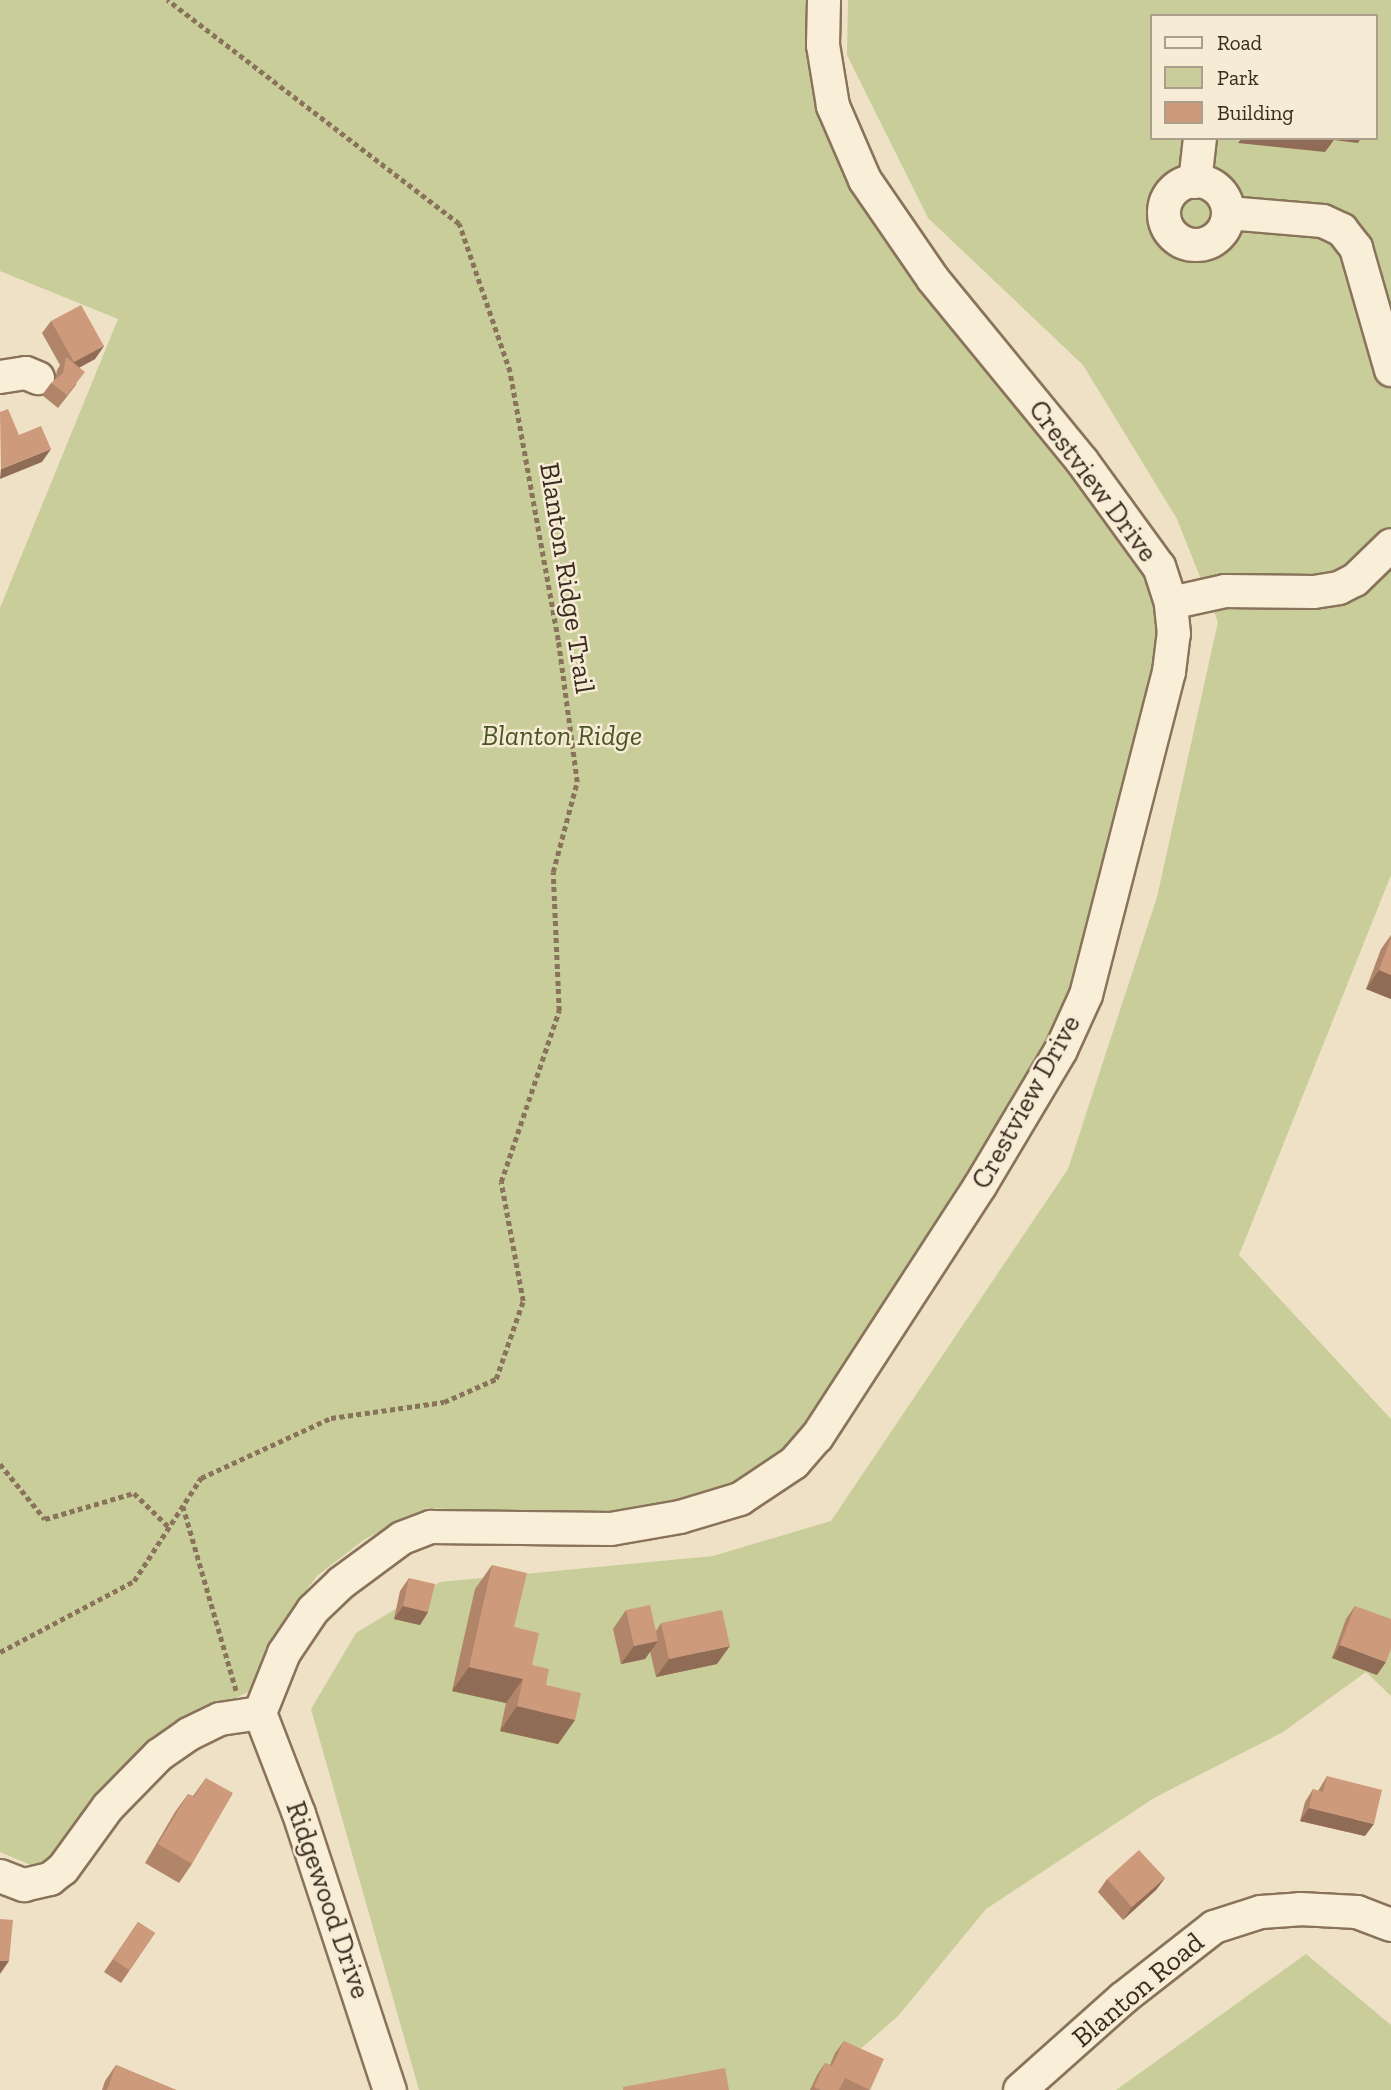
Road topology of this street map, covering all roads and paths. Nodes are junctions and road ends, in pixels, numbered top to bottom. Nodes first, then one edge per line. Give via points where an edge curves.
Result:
1 (167, 0) edge
2 (824, 0) edge
3 (1200, 140) edge
4 (1195, 181) junction
5 (1228, 213) junction
6 (1391, 370) edge
7 (0, 377) edge
8 (38, 378) dead end
9 (1391, 545) edge
10 (1171, 603) junction
11 (0, 1464) edge
12 (183, 1505) junction
13 (169, 1527) junction
14 (0, 1652) edge
15 (251, 1713) junction
16 (0, 1876) edge
17 (1391, 1925) edge
18 (390, 2090) edge
19 (1020, 2090) edge

1 - 12 path, Blanton Ridge Trail via 459,224 510,372 558,640 577,782 553,872 559,1011 501,1182 523,1300 496,1379 444,1402 331,1418 201,1478
2 - 10 street, Crestview Drive via 823,45 833,106 864,180 933,279 1082,461 1151,556
3 - 4 street
4 - 5 street via 1222,194
4 - 5 street via 1168,198 1165,219 1175,237 1195,245 1214,240
5 - 6 street via 1323,220 1342,230 1356,248
7 - 8 street via 26,373
9 - 10 street via 1355,580 1339,588 1225,591
10 - 15 street, Crestview Drive via 1170,672 1086,995 1031,1104 817,1437 768,1484 740,1499 680,1517 611,1529 431,1527 402,1538 313,1610
11 - 13 path via 46,1519 134,1493
12 - 13 path, Blanton Ridge Trail
12 - 15 path
13 - 14 path, Blanton Ridge Trail via 134,1581
15 - 16 street via 189,1734 159,1755 108,1807 71,1859 50,1879 24,1885
15 - 18 street, Ridgewood Drive via 299,1814
17 - 19 street, Blanton Road via 1357,1912 1300,1909 1261,1912 1214,1927 1122,1999

